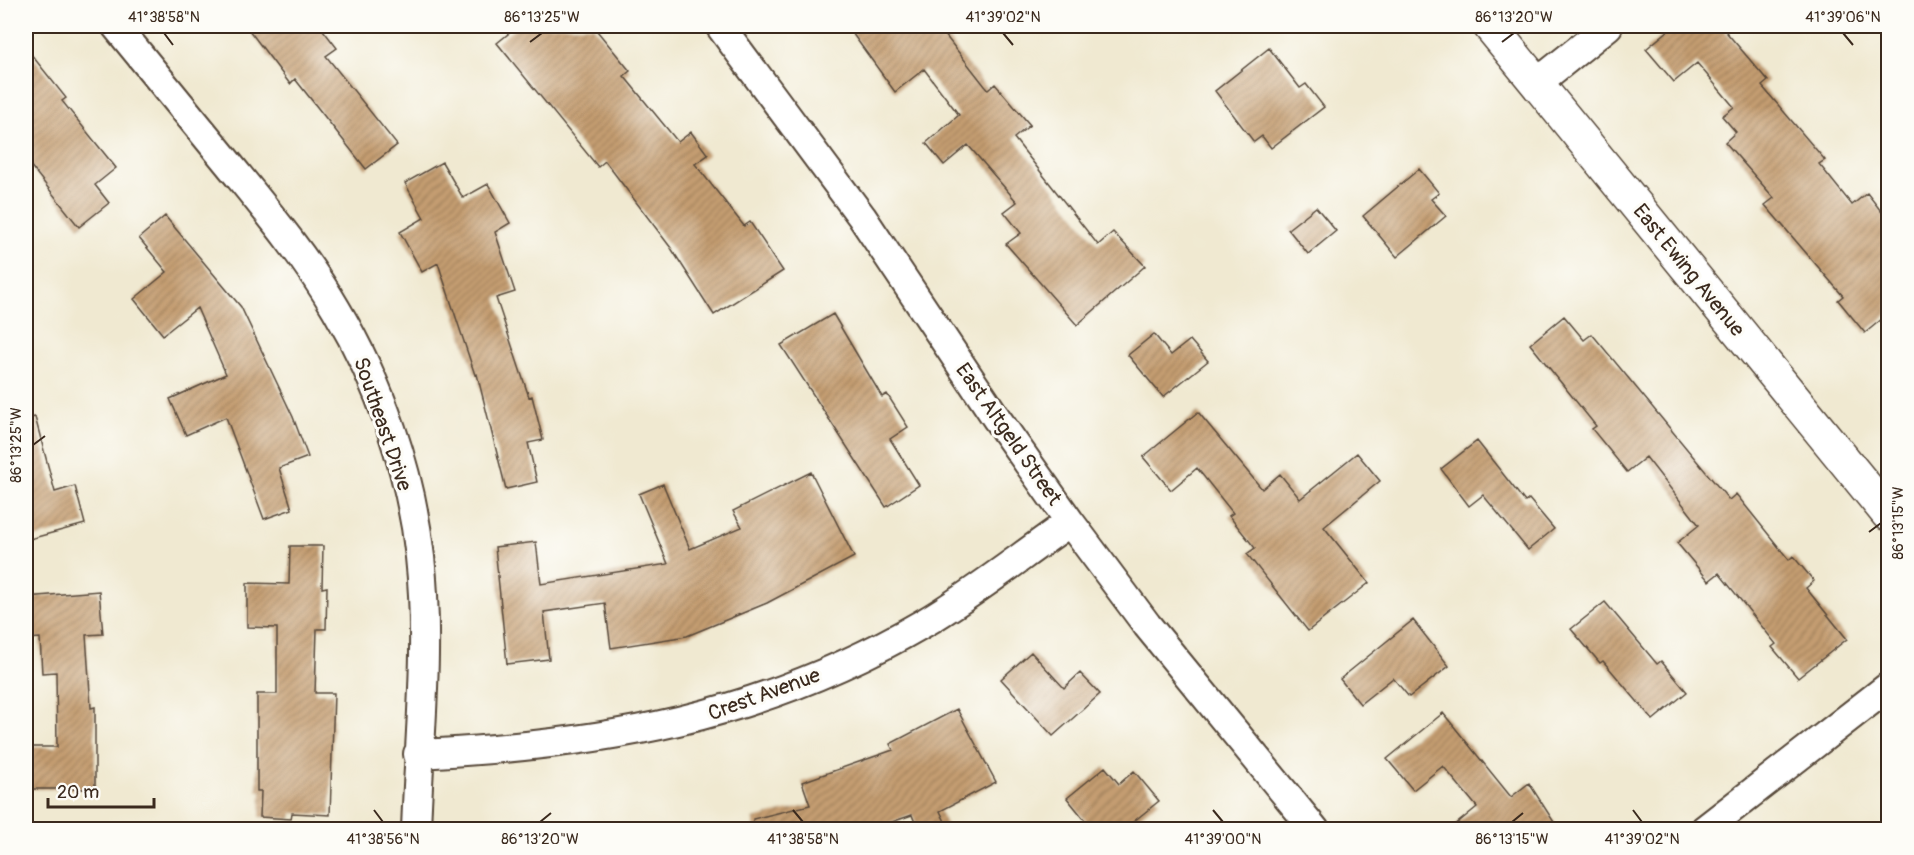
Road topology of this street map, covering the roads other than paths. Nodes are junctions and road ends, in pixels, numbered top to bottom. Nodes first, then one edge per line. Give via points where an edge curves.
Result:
1 (116, 26) edge
2 (720, 26) edge
3 (1490, 26) edge
4 (1608, 26) edge
5 (1537, 83) junction
6 (1888, 514) edge
7 (1070, 522) junction
8 (1888, 687) edge
9 (418, 754) junction
10 (416, 830) edge
11 (1315, 830) edge
12 (1704, 830) edge

1 - 9 street, Southeast Drive via 306,262 337,309 367,368 391,431 410,499 420,557 424,638
2 - 7 street, East Altgeld Street via 862,217
3 - 5 street, East Ewing Avenue
4 - 5 street
5 - 6 street, East Ewing Avenue
7 - 9 street, Crest Avenue via 925,622 866,654 751,702 596,739 503,750
7 - 11 street, East Altgeld Street via 1147,625
8 - 12 street
9 - 10 street, Southeast Drive

